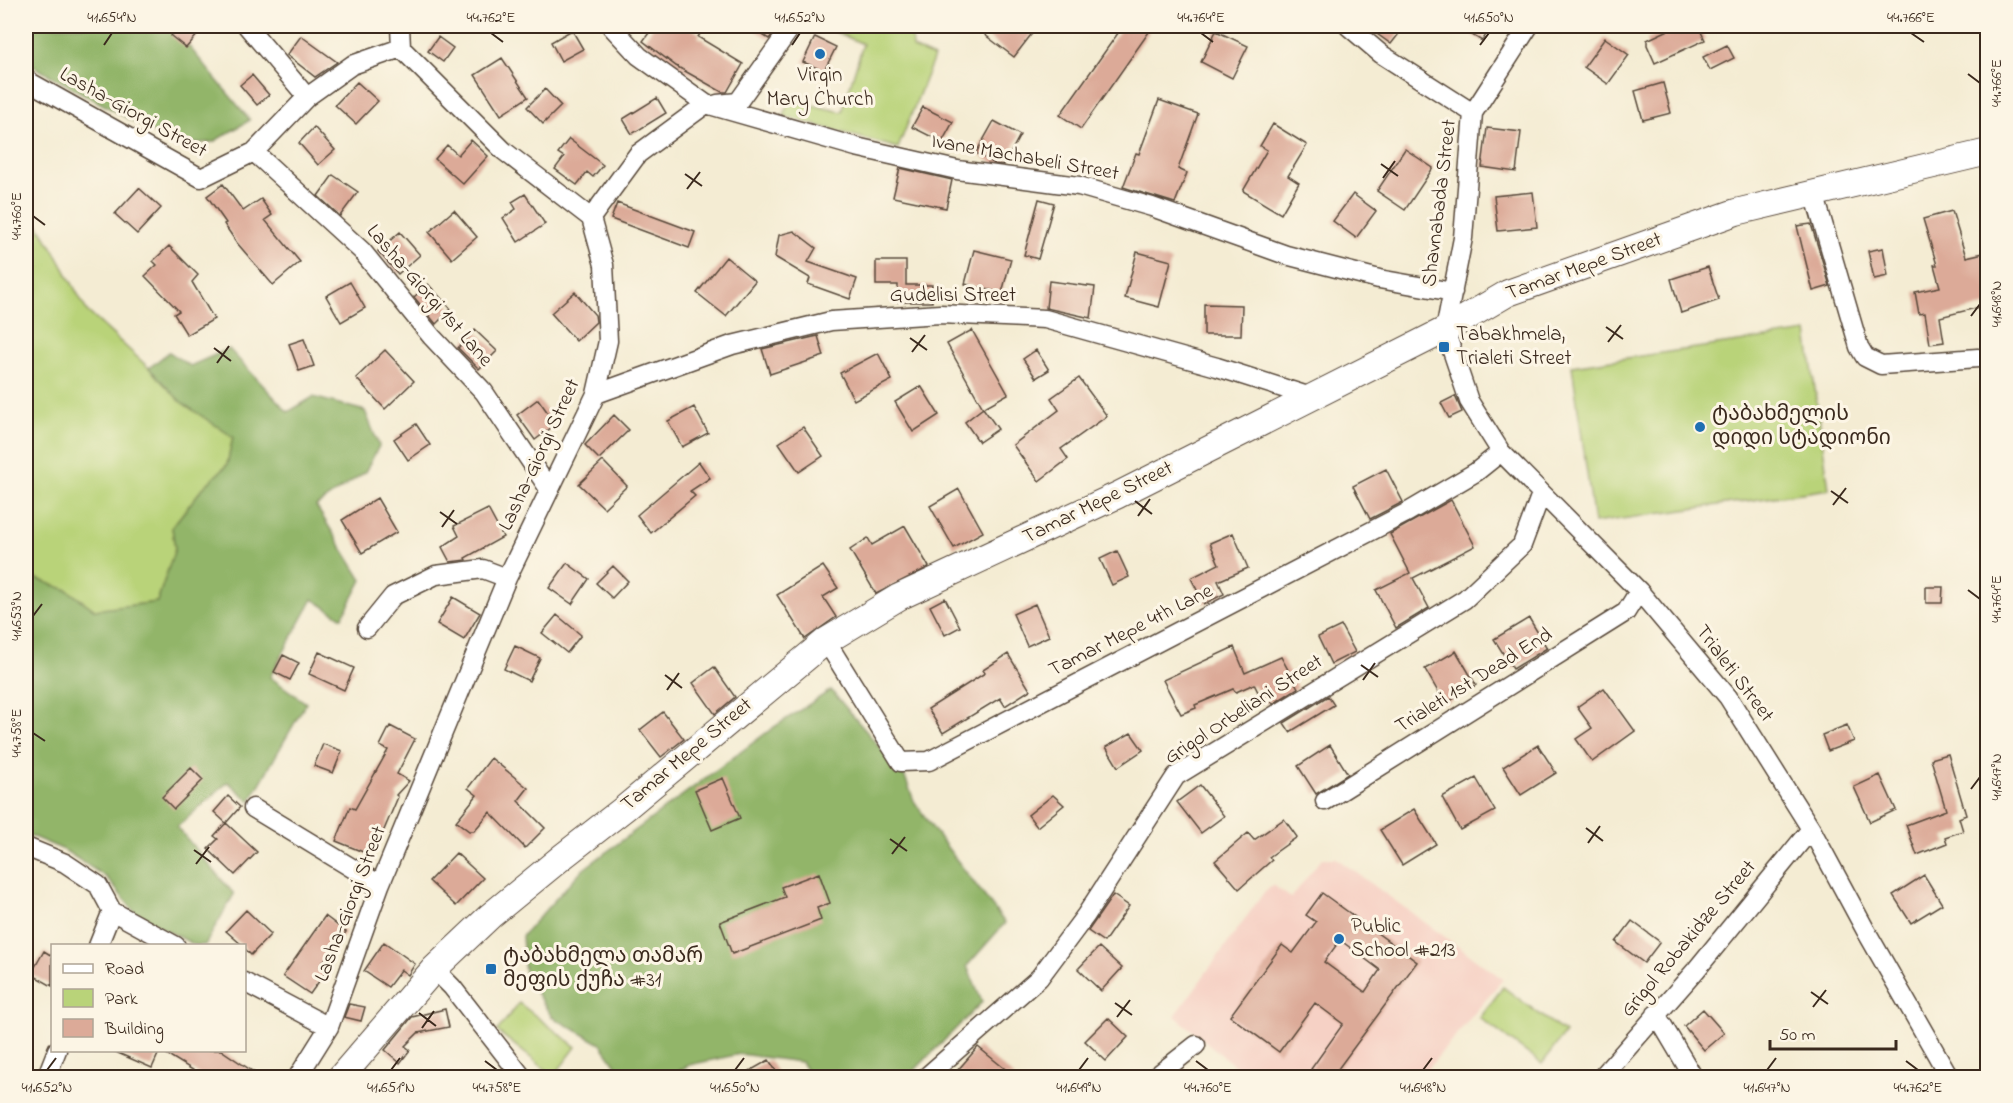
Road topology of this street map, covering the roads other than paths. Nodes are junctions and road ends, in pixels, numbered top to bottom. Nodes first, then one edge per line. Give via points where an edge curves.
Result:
1 (247, 26) edge
2 (400, 26) edge
3 (611, 26) edge
4 (792, 26) edge
5 (1348, 26) edge
6 (1529, 26) edge
7 (401, 48) junction
8 (26, 80) edge
9 (307, 97) junction
10 (706, 104) junction
11 (1473, 113) junction
12 (254, 152) junction
13 (1988, 152) edge
14 (1814, 193) junction
15 (591, 218) junction
16 (1453, 292) junction
17 (1445, 330) junction
18 (1978, 358) dead end
19 (596, 394) junction
20 (1311, 397) junction
21 (1501, 452) junction
22 (549, 489) junction
23 (1541, 494) junction
24 (507, 578) junction
25 (1639, 591) junction
26 (367, 628) dead end
27 (826, 640) junction
28 (1325, 801) dead end
29 (253, 808) dead end
30 (1811, 829) junction
31 (26, 847) edge
32 (380, 885) junction
33 (112, 911) junction
34 (98, 944) edge
35 (174, 944) edge
36 (434, 969) junction
37 (246, 983) edge
38 (1656, 1014) junction
39 (329, 1027) junction
40 (1196, 1045) dead end
41 (56, 1052) edge
42 (46, 1077) edge
43 (297, 1077) edge
44 (340, 1077) edge
45 (523, 1077) edge
46 (925, 1077) edge
47 (1154, 1077) edge
48 (1601, 1077) edge
49 (1694, 1077) edge
50 (1950, 1077) edge

1 - 9 street
2 - 7 street
3 - 10 street, Ivane Machabeli Street via 639,56
4 - 10 street via 738,102
5 - 11 street via 1381,54
6 - 11 street, Shavnabada Street
7 - 9 street, Lasha-Giorgi Street via 352,65
7 - 15 street via 504,151
8 - 12 street, Lasha-Giorgi Street via 201,178
9 - 12 street, Lasha-Giorgi Street
10 - 15 street via 638,154
10 - 16 street, Ivane Machabeli Street via 856,147 957,170 1079,186 1152,207 1286,255 1379,279
11 - 16 street, Shavnabada Street via 1463,238
12 - 22 street, Lasha-Giorgi 1st Lane via 362,251 432,337 484,392
13 - 14 street, Tamar Mepe Street
14 - 17 street, Tamar Mepe Street via 1736,212 1508,293
14 - 18 street via 1865,357 1881,365
15 - 19 street, Lasha-Giorgi Street via 604,265 608,341
16 - 17 street, Shavnabada Street
17 - 20 street, Tamar Mepe Street
17 - 21 street, Trialeti Street via 1469,401
19 - 20 street, Gudelisi Street via 732,345 831,321 940,314 1045,319
19 - 22 street, Lasha-Giorgi Street
20 - 27 street, Tamar Mepe Street via 1118,495 899,597
21 - 23 street, Trialeti Street
21 - 27 street, Tamar Mepe 4th Lane via 1476,472 1408,512 929,761 902,762
22 - 24 street, Lasha-Giorgi Street
23 - 25 street, Trialeti Street
23 - 46 street, Grigol Orbeliani Street via 1522,545 1465,599 1176,776 1086,915 1039,978
24 - 26 street via 483,569 436,575 393,596
24 - 32 street, Lasha-Giorgi Street
25 - 28 street, Trialeti 1st Dead End via 1626,612
25 - 30 street, Trialeti Street via 1728,696
27 - 36 street, Tamar Mepe Street via 490,916
29 - 32 street
30 - 38 street, Grigol Robakidze Street
30 - 50 street, Trialeti Street
31 - 33 street via 64,863 98,885
32 - 39 street, Lasha-Giorgi Street
33 - 34 street
33 - 35 street
36 - 44 street, Tamar Mepe Street
36 - 45 street
37 - 39 street
38 - 48 street, Grigol Robakidze Street
38 - 49 street
39 - 43 street, Lasha-Giorgi Street
40 - 47 street
41 - 42 street

